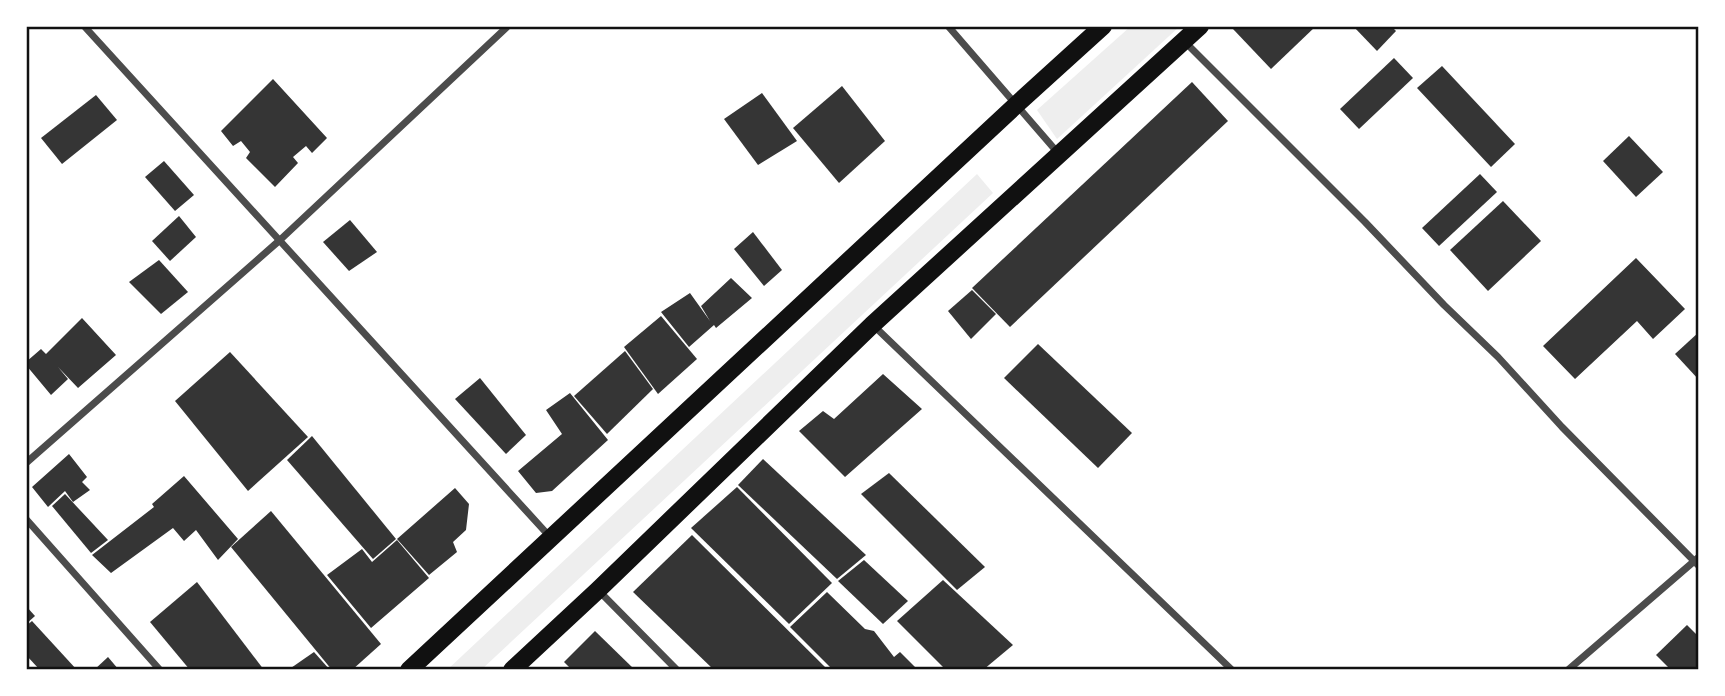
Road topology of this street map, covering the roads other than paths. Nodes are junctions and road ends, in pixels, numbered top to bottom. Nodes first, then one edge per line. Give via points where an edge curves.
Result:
1 (84, 26) edge
2 (508, 26) edge
3 (948, 26) edge
4 (1103, 26) edge
5 (1200, 26) edge
6 (1184, 41) junction
7 (1016, 105) junction
8 (1058, 154) junction
9 (280, 240) junction
10 (872, 325) junction
11 (26, 463) edge
12 (26, 519) edge
13 (552, 539) junction
14 (1697, 561) edge
15 (598, 590) junction
16 (160, 670) edge
17 (409, 670) edge
18 (512, 670) edge
19 (677, 670) edge
20 (1232, 670) edge
21 (1567, 670) edge

1 - 9 street
2 - 9 street
3 - 7 street
4 - 7 main road
5 - 6 main road
6 - 8 main road
6 - 14 street
7 - 8 street
7 - 13 main road
8 - 10 main road
9 - 11 street
9 - 13 street
10 - 15 main road
10 - 20 street
12 - 16 street
13 - 17 main road
14 - 21 street
15 - 18 main road
15 - 19 street

